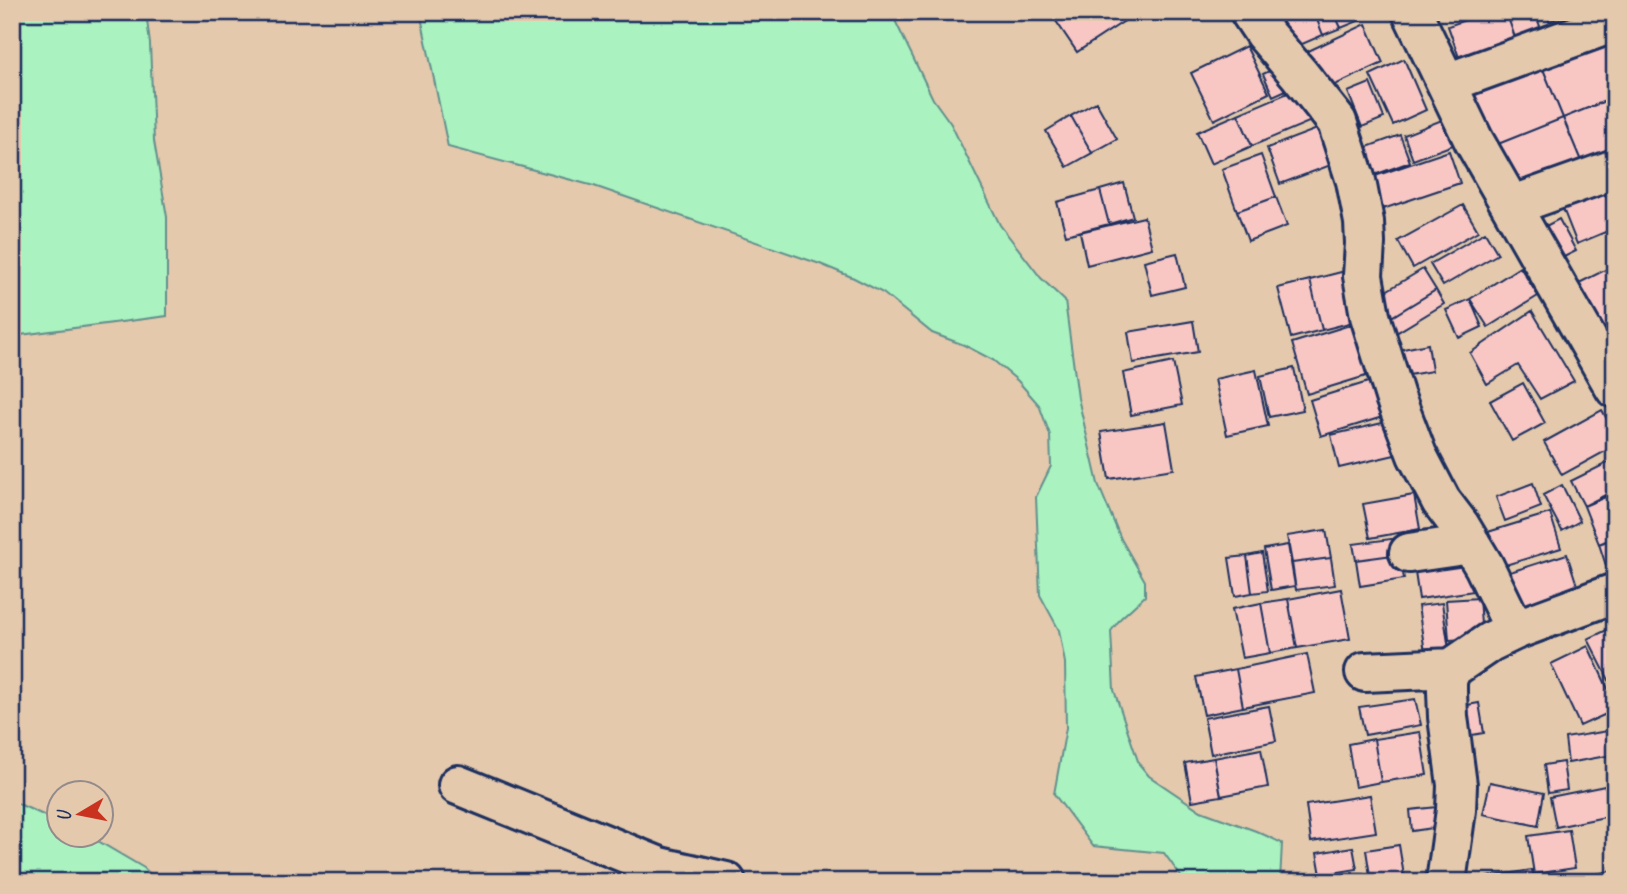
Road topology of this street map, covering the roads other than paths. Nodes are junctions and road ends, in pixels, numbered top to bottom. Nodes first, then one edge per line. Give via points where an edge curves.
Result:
1 (1250, 12) edge
2 (1412, 12) edge
3 (1611, 24) edge
4 (1447, 83) junction
5 (1615, 169) edge
6 (1511, 206) junction
7 (1615, 388) edge
8 (1471, 544) junction
9 (1409, 553) dead end
10 (1615, 593) edge
11 (1515, 629) junction
12 (1452, 668) junction
13 (1365, 672) dead end
14 (458, 785) dead end
15 (726, 882) edge
16 (1446, 882) edge

1 - 8 street via 1337,122 1356,181 1364,222 1363,276 1385,367 1417,455
2 - 4 street
3 - 4 street
4 - 6 street
5 - 6 street
6 - 7 street
8 - 9 street
8 - 11 street
10 - 11 street
11 - 12 street
12 - 13 street
12 - 16 street via 1447,680 1448,717 1457,785
14 - 15 street via 660,867

